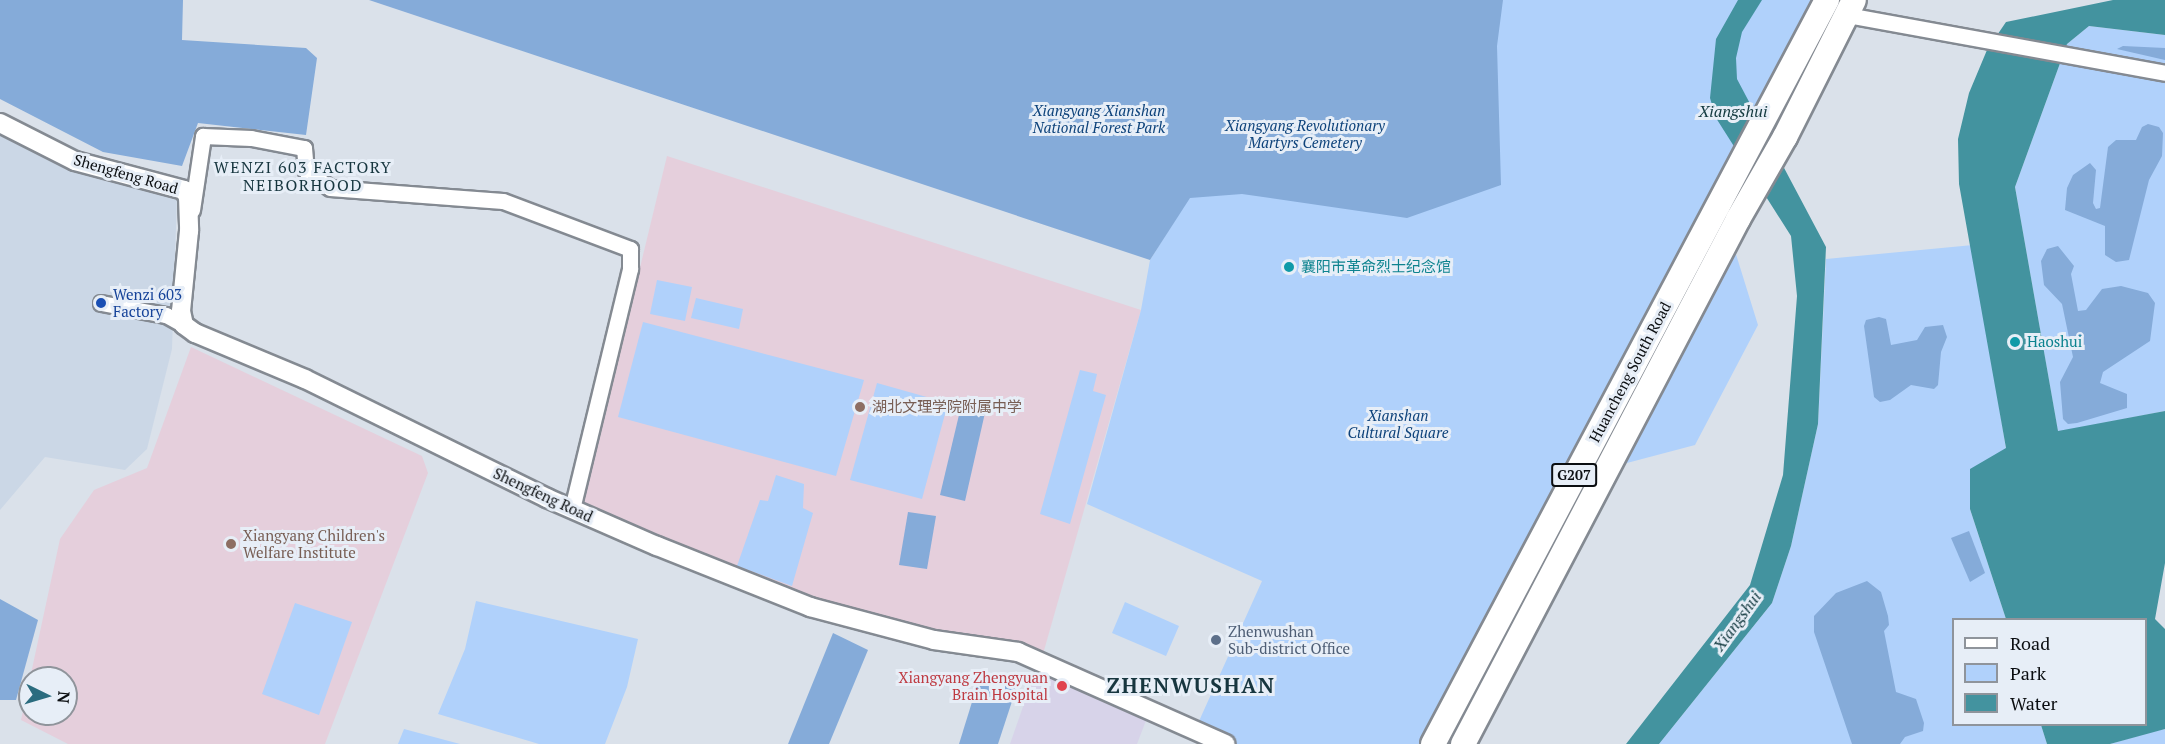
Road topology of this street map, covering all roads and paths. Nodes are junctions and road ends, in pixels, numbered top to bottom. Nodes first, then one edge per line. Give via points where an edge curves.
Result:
1 (1827, 0) edge
2 (1850, 8) edge
3 (2165, 73) edge
4 (0, 123) edge
5 (1728, 213) junction
6 (189, 231) junction
7 (101, 303) dead end
8 (184, 325) junction
9 (572, 509) junction
10 (1226, 744) edge
11 (1433, 744) edge
12 (1463, 744) edge

1 - 5 highway, Huancheng South Road / G207 via 1774,105
2 - 3 street via 1977,41 2068,53
2 - 5 highway, Huancheng South Road via 1785,137
4 - 6 street, Shengfeng Road via 75,161 184,190 188,197
5 - 11 highway, Huancheng South Road / G207
5 - 12 highway, Huancheng South Road
6 - 8 street, Shengfeng Road via 181,311
6 - 9 street via 203,136 251,138 304,148 306,171 330,188 503,201 630,249 630,269
7 - 8 street via 166,315
8 - 9 street, Shengfeng Road
9 - 10 street, Shengfeng Road via 810,607 934,640 1018,652

